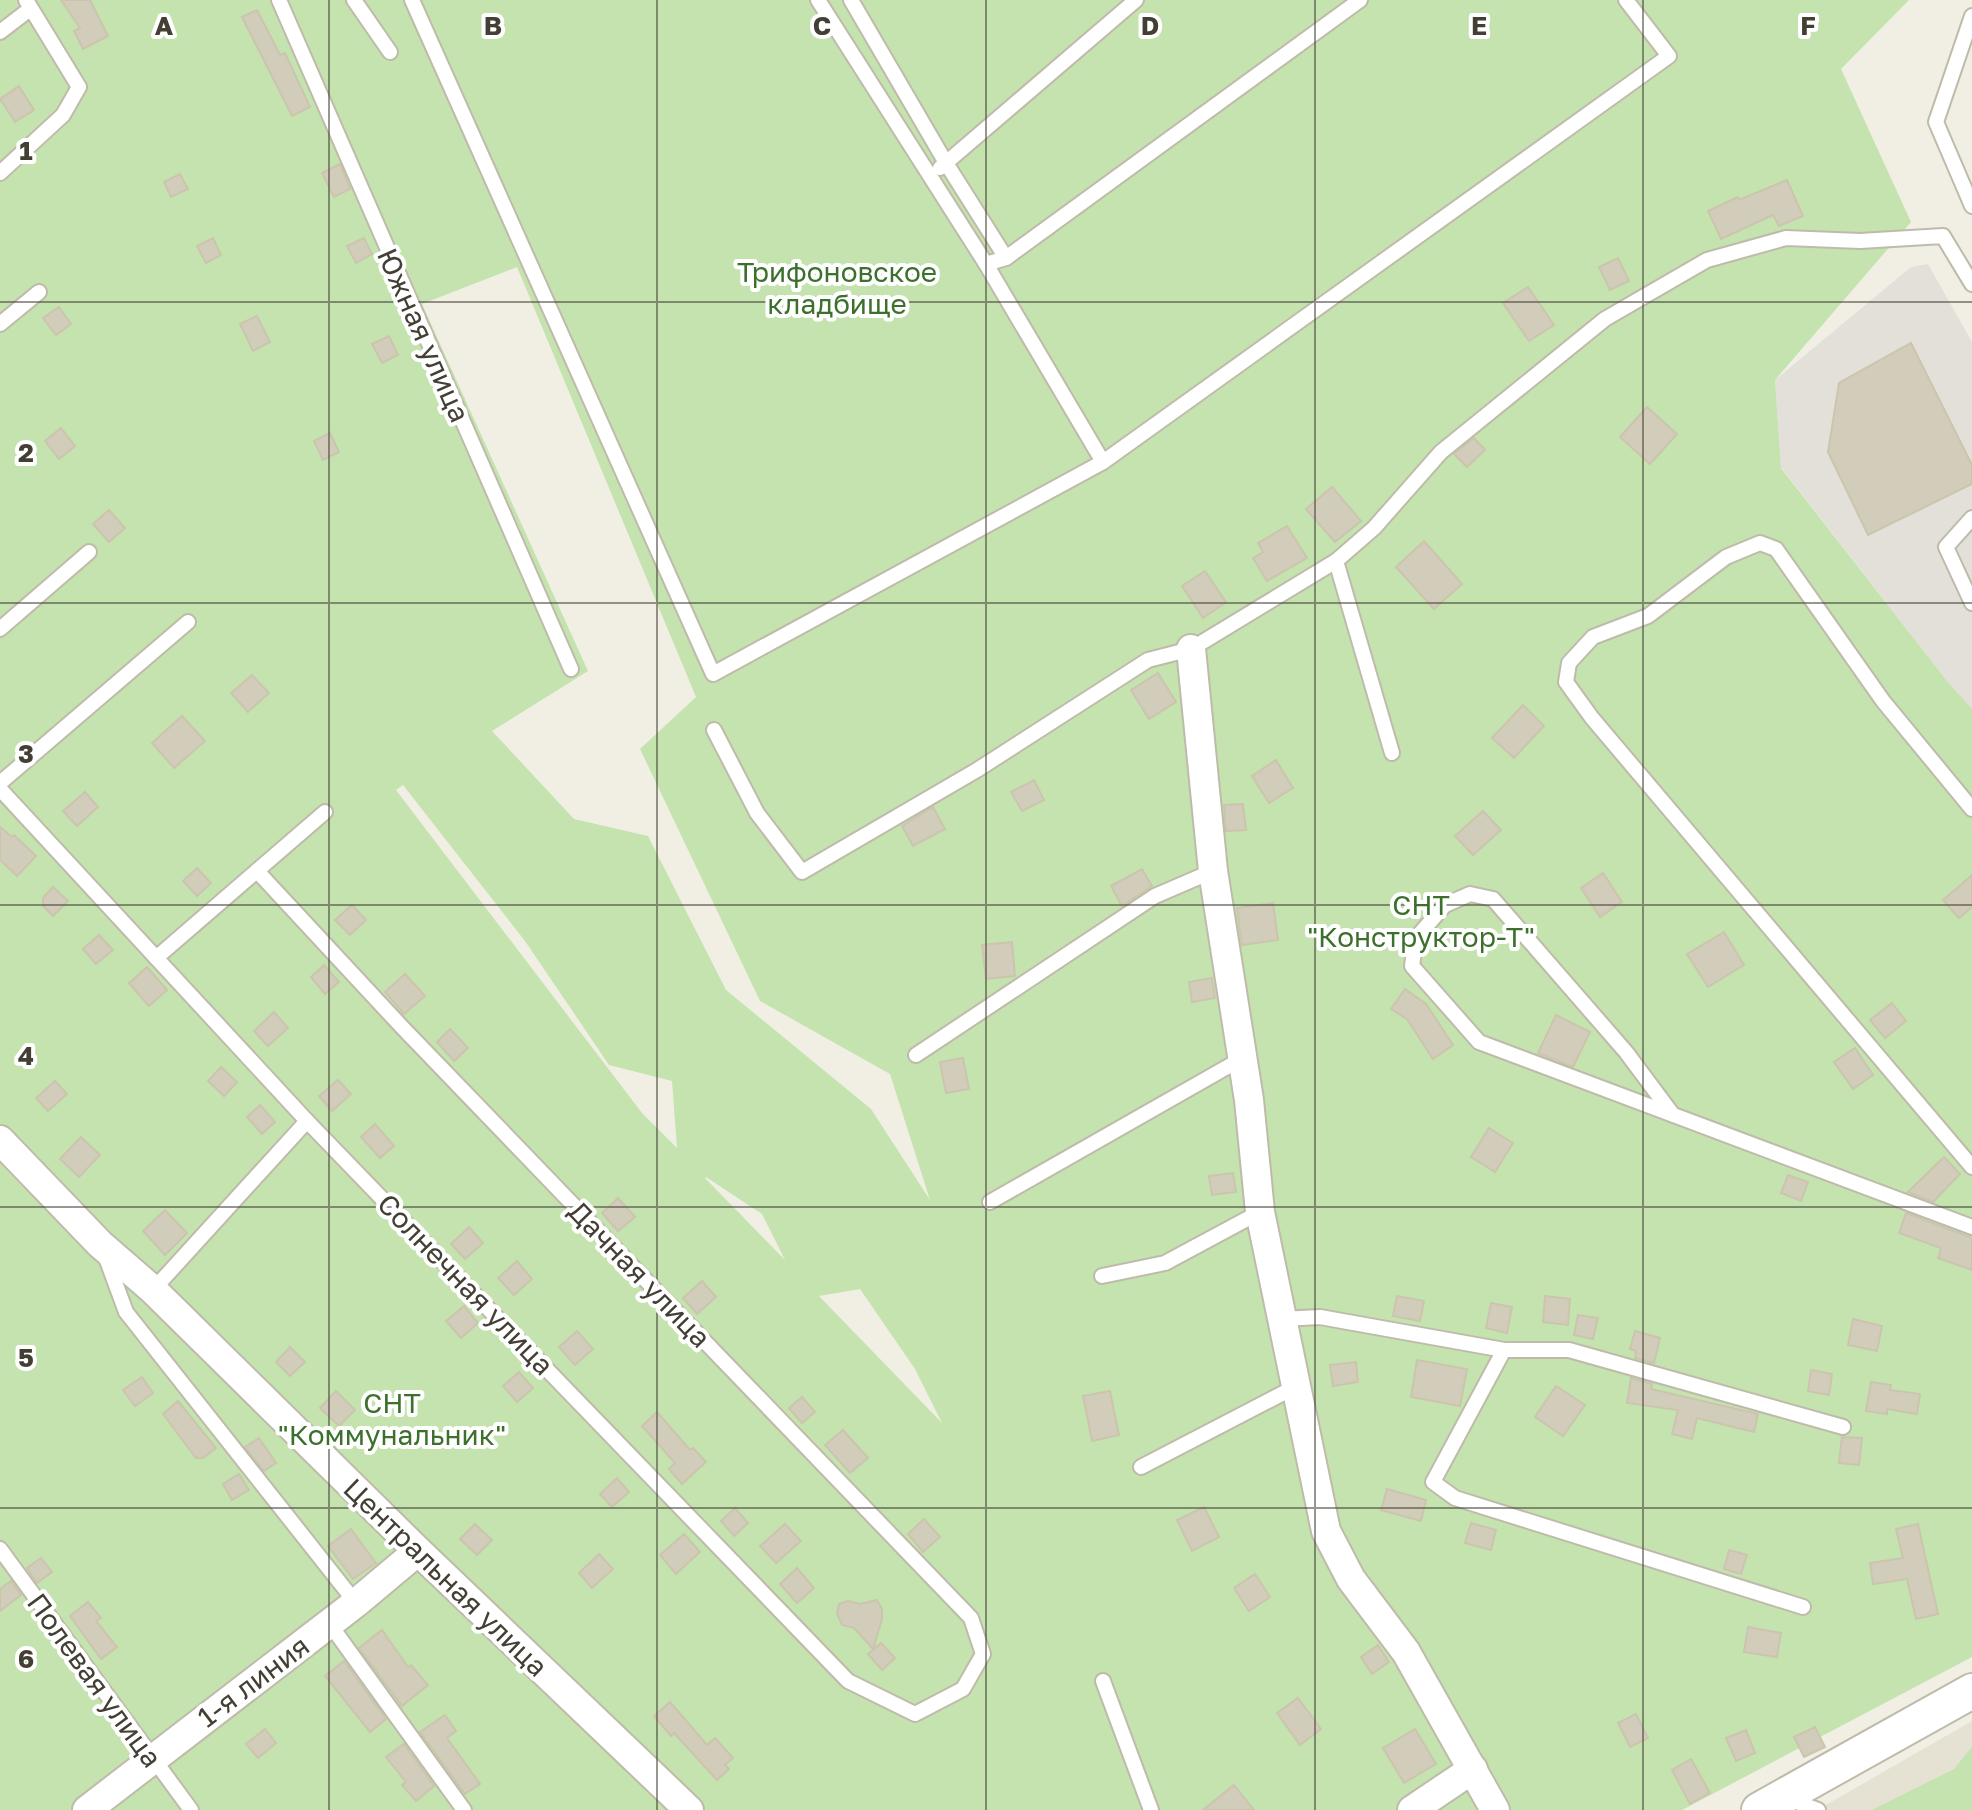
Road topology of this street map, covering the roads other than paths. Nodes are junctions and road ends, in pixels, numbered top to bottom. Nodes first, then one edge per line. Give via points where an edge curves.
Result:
1 (279, 0) edge
2 (354, 0) edge
3 (412, 0) edge
4 (818, 0) edge
5 (851, 0) edge
6 (1136, 0) edge
7 (1360, 0) edge
8 (1626, 0) edge
9 (28, 5) edge
10 (1972, 16) edge
11 (0, 32) edge
12 (390, 52) dead end
13 (946, 163) junction
14 (0, 173) edge
15 (930, 176) junction
16 (1972, 206) edge
17 (1006, 258) junction
18 (986, 264) junction
19 (1972, 284) edge
20 (39, 292) dead end
21 (0, 324) edge
22 (1103, 462) junction
23 (1972, 518) edge
24 (89, 552) dead end
25 (1336, 561) junction
26 (1972, 603) edge
27 (188, 622) dead end
28 (0, 629) edge
29 (1191, 649) junction
30 (571, 669) dead end
31 (714, 730) dead end
32 (1392, 753) dead end
33 (0, 783) edge
34 (0, 789) edge
35 (1972, 809) edge
36 (325, 812) dead end
37 (257, 871) junction
38 (1213, 871) junction
39 (156, 958) junction
40 (916, 1055) dead end
41 (1243, 1058) junction
42 (1673, 1115) junction
43 (307, 1121) junction
44 (0, 1140) edge
45 (1972, 1167) edge
46 (990, 1202) dead end
47 (1260, 1212) junction
48 (1972, 1227) edge
49 (100, 1244) junction
50 (1102, 1276) dead end
51 (153, 1290) junction
52 (1282, 1319) junction
53 (1504, 1350) junction
54 (1295, 1387) junction
55 (1843, 1427) dead end
56 (1141, 1467) dead end
57 (0, 1549) edge
58 (418, 1551) junction
59 (356, 1603) junction
60 (1803, 1607) dead end
61 (329, 1623) junction
62 (1103, 1681) dead end
63 (963, 1689) joint
64 (1972, 1691) edge
65 (152, 1758) junction
66 (1473, 1769) junction
67 (1770, 1803) edge
68 (87, 1810) edge
69 (191, 1810) edge
70 (464, 1810) edge
71 (689, 1810) edge
72 (1151, 1810) edge
73 (1412, 1810) edge
74 (1495, 1810) edge
75 (1818, 1810) edge

1 - 30 lane, Южная улица
2 - 12 lane
3 - 22 lane via 713,674
4 - 15 lane
5 - 13 lane
6 - 13 lane
7 - 17 lane
8 - 22 lane via 1669,56
9 - 11 lane
9 - 14 lane via 79,87 63,115
10 - 16 lane via 1936,122
13 - 15 lane
13 - 17 lane
15 - 18 lane
17 - 18 lane
18 - 22 lane
19 - 25 lane via 1943,236 1786,238 1707,260 1605,319 1441,452 1374,528
20 - 21 lane
23 - 26 lane via 1946,547
24 - 28 lane
25 - 29 lane
25 - 32 lane
27 - 33 lane
29 - 31 lane via 1148,660 977,770 802,872 757,813
29 - 38 street
34 - 39 lane, Солнечная улица
35 - 45 lane via 1883,701 1776,549 1760,543 1726,557 1648,616 1593,637 1569,663 1566,682 1592,718
36 - 37 lane
37 - 39 lane
37 - 63 lane, Дачная улица via 971,1618 983,1654
38 - 40 lane via 1155,896
38 - 41 street
39 - 43 lane, Солнечная улица
41 - 46 lane
41 - 47 street
42 - 42 lane via 1479,1042 1412,966 1416,938 1445,905 1470,894 1493,899 1626,1052
42 - 48 lane
43 - 51 lane
43 - 63 lane, Солнечная улица via 848,1681 915,1714
44 - 49 street, Центральная улица
47 - 50 lane via 1165,1263
47 - 52 street
49 - 51 street, Центральная улица
49 - 59 lane via 126,1312
51 - 58 street, Центральная улица
52 - 53 lane via 1320,1317
52 - 54 street
53 - 55 lane via 1569,1350
53 - 60 lane via 1433,1482 1455,1498
54 - 56 lane
54 - 66 street via 1326,1531 1351,1579 1406,1652
57 - 65 lane, Полевая улица
58 - 59 street, 1-я линия
58 - 71 street, Центральная улица
59 - 61 street, 1-я линия
61 - 65 street, 1-я линия
61 - 70 lane
62 - 72 lane
64 - 67 street
65 - 68 street, 1-я линия
65 - 69 lane, Полевая улица
66 - 73 street
66 - 74 street
67 - 75 lane

